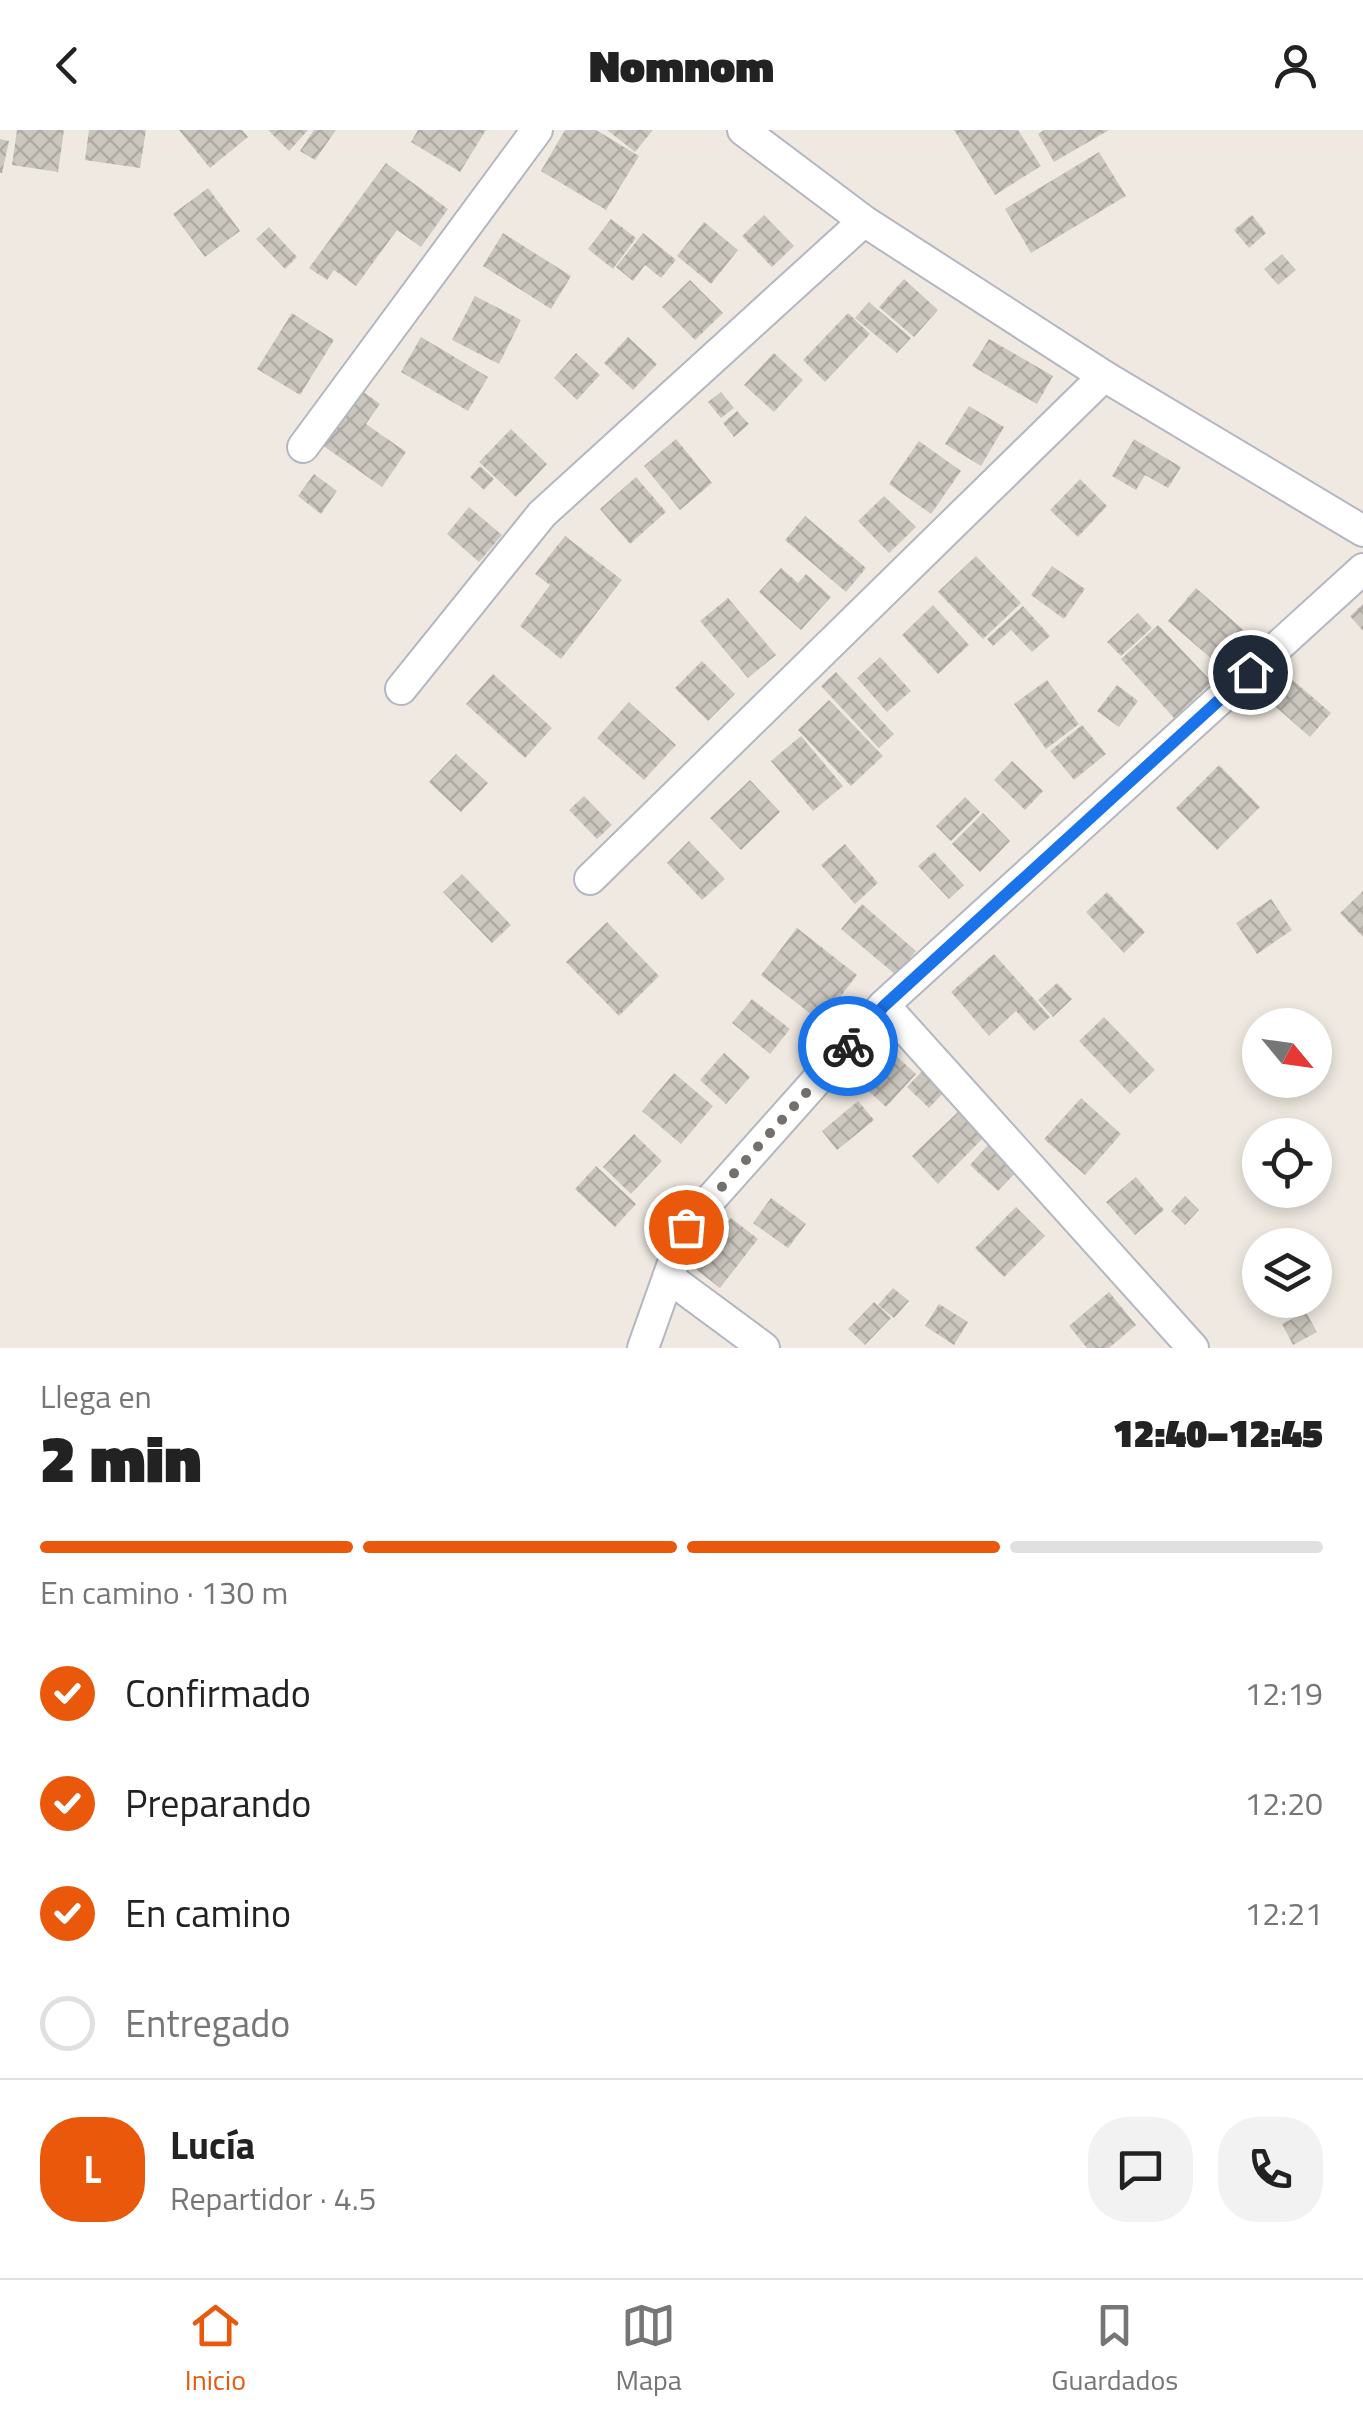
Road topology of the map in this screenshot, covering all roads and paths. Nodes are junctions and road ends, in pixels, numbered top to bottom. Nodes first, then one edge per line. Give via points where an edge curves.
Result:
1 (537, 130) edge
2 (743, 130) edge
3 (864, 220) junction
4 (1104, 376) junction
5 (303, 447) dead end
6 (1363, 531) edge
7 (1363, 568) edge
8 (400, 689) dead end
9 (590, 879) dead end
10 (884, 1006) junction
11 (668, 1277) junction
12 (643, 1348) edge
13 (764, 1348) edge
14 (1193, 1348) edge

1 - 5 street
2 - 3 street
3 - 4 street
3 - 8 street via 542,514
4 - 6 street
4 - 9 street
7 - 10 street
10 - 11 street via 686,1227
10 - 14 street
11 - 12 street
11 - 13 street

